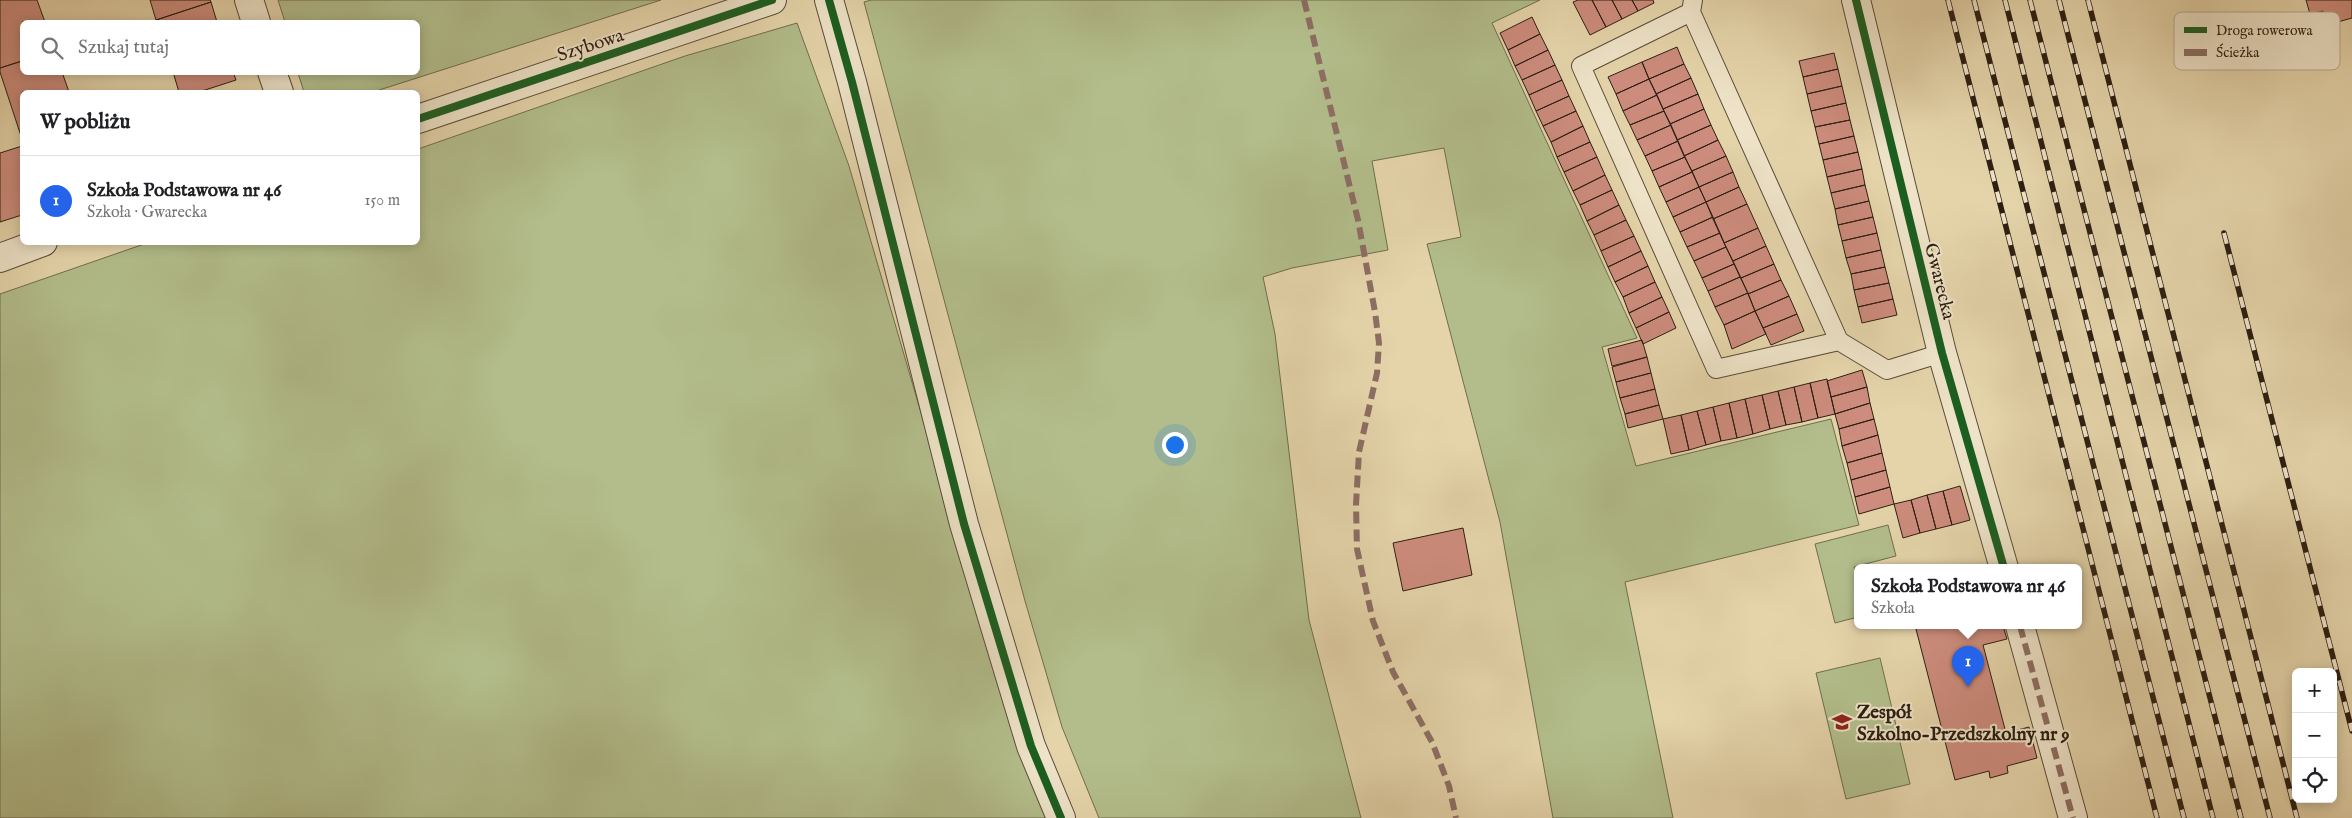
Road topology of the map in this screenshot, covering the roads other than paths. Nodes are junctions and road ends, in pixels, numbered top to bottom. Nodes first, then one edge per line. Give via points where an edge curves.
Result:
1 (249, 0) edge
2 (772, 0) edge
3 (828, 0) edge
4 (1856, 0) edge
5 (1692, 6) edge
6 (255, 20) edge
7 (273, 75) edge
8 (277, 90) edge
9 (420, 118) edge
10 (35, 245) edge
11 (0, 258) edge
12 (1839, 341) junction
13 (1942, 353) junction
14 (2003, 564) edge
15 (2021, 629) edge
16 (1061, 818) edge
17 (2074, 818) edge

1 - 6 street
2 - 9 street, Szybowa
3 - 16 street via 852,82 964,524 1031,746
4 - 13 street, Gwarecka
5 - 12 lane
5 - 12 lane via 1581,66 1716,369
7 - 8 street
10 - 11 street
12 - 13 lane via 1886,370
13 - 14 street, Gwarecka
15 - 17 street

